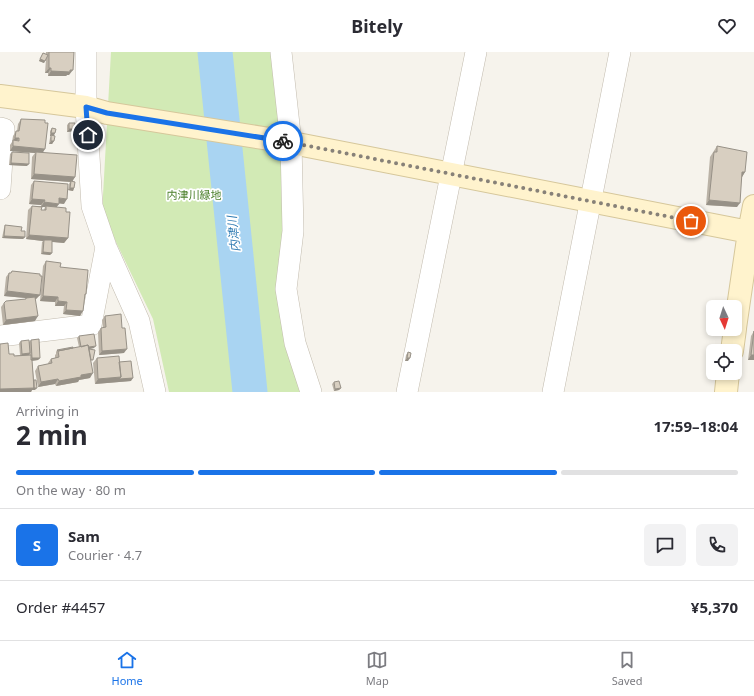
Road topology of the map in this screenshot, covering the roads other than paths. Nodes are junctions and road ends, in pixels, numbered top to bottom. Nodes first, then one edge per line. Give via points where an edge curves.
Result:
1 (86, 52) edge
2 (281, 52) edge
3 (476, 52) edge
4 (620, 52) edge
5 (0, 96) edge
6 (86, 107) junction
7 (0, 128) edge
8 (286, 142) junction
9 (451, 174) junction
10 (0, 189) edge
11 (590, 202) junction
12 (752, 222) edge
13 (106, 247) junction
14 (739, 300) edge
15 (0, 336) edge
16 (727, 380) edge
17 (155, 392) edge
18 (311, 392) edge
19 (407, 392) edge
20 (554, 392) edge
21 (726, 392) edge

1 - 6 street
2 - 8 street
3 - 9 street
4 - 11 street
5 - 6 main road
6 - 8 main road via 107,113
6 - 13 street via 92,206
7 - 10 street via 4,129
8 - 9 main road
8 - 18 street via 293,230 286,289 295,343
9 - 11 main road
9 - 19 street
11 - 12 main road
11 - 20 street
12 - 14 main road
13 - 15 street via 92,325
13 - 17 street via 139,321
16 - 21 main road

